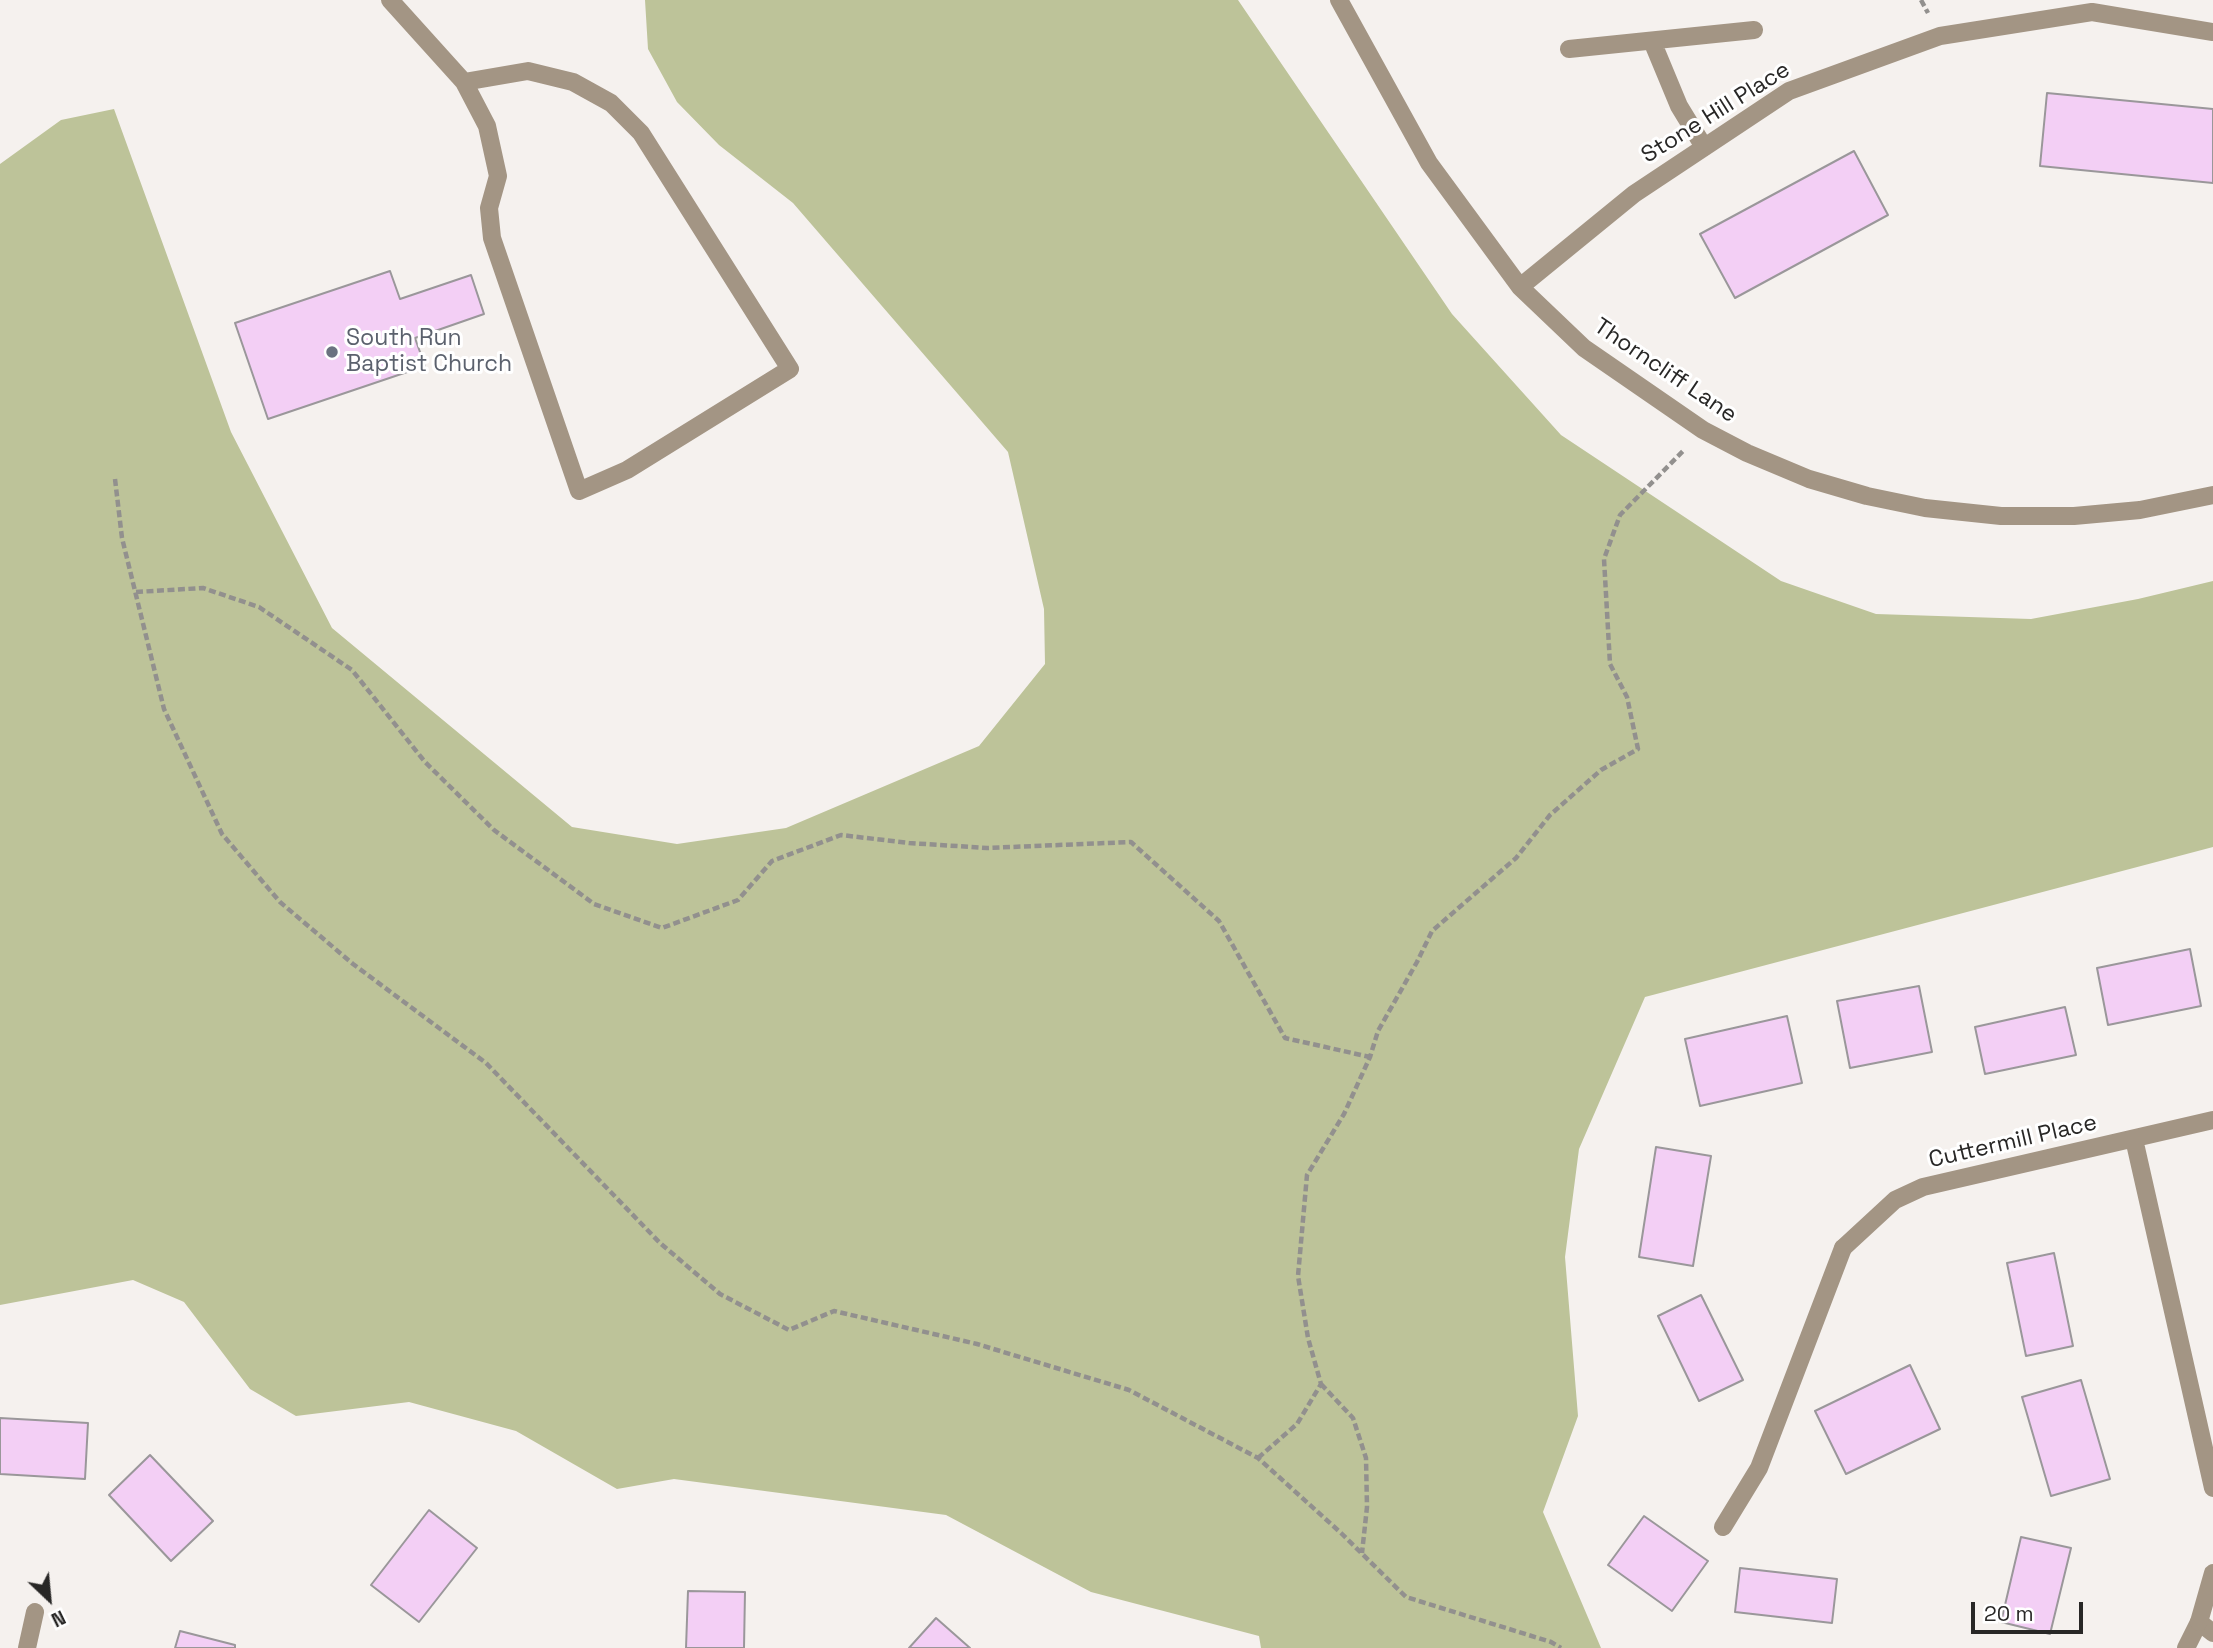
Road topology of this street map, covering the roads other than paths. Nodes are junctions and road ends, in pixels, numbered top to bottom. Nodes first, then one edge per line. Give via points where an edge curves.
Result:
1 (390, 0) edge
2 (1339, 0) edge
3 (1754, 30) dead end
4 (2213, 32) edge
5 (1652, 41) junction
6 (1569, 49) dead end
7 (464, 82) junction
8 (1704, 147) junction
9 (1520, 287) junction
10 (2213, 495) edge
11 (2213, 1120) edge
12 (2134, 1139) junction
13 (2213, 1488) edge
14 (1723, 1527) dead end
15 (2213, 1573) edge
16 (34, 1612) dead end
17 (2206, 1628) edge
18 (27, 1648) edge
19 (2186, 1648) edge

1 - 7 street
2 - 9 street, Thorncliff Lane via 1429,163
3 - 5 street
4 - 8 street, Stone Hill Place via 2092,12 1940,36 1789,91
5 - 6 street
5 - 8 street via 1679,106
7 - 7 street via 487,126 498,176 489,208 492,238 579,491 627,470 790,369 641,133 611,103 573,82 528,71
8 - 9 street, Stone Hill Place via 1634,194
9 - 10 street, Thorncliff Lane via 1584,348 1703,430 1809,478 1867,496 2001,516 2074,516 2140,510
11 - 12 street, Cuttermill Place
12 - 13 street
12 - 14 street, Cuttermill Place via 1923,1187 1895,1200 1843,1248 1759,1468
15 - 17 street
16 - 18 street
17 - 19 street

